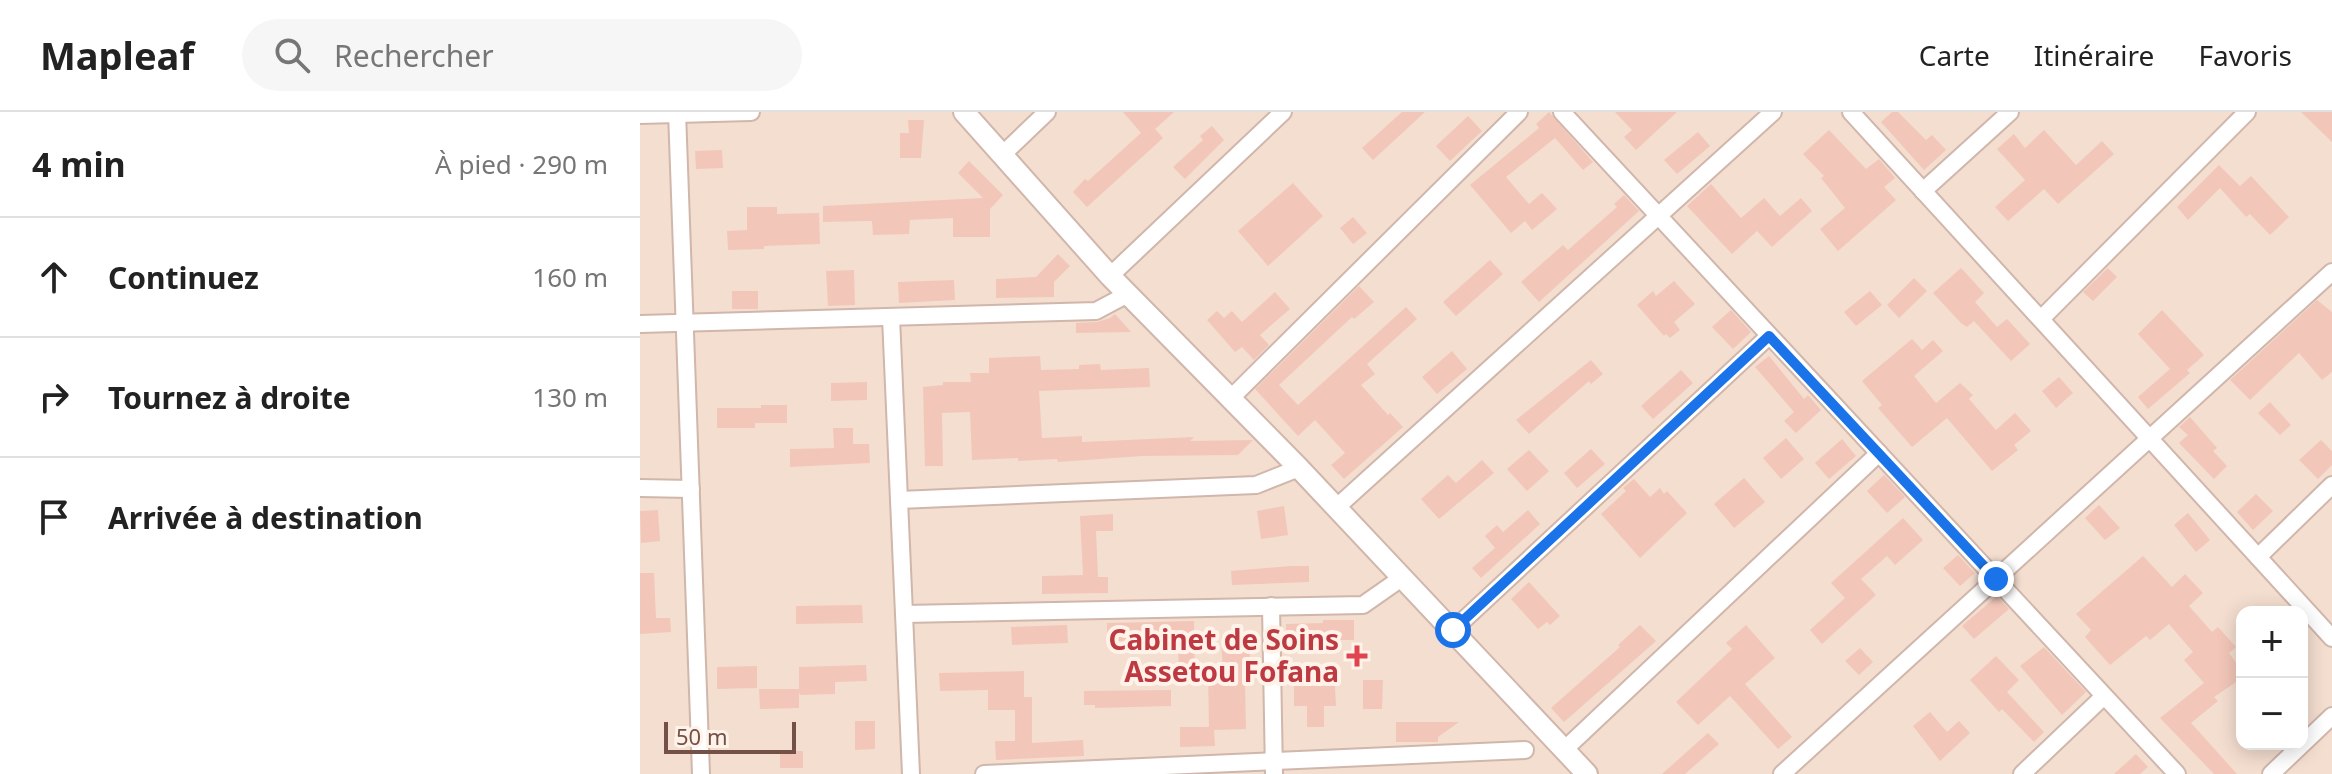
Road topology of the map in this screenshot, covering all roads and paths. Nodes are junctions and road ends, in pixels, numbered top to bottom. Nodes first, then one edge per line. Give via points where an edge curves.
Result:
1 (751, 112) edge
2 (964, 112) edge
3 (1047, 112) edge
4 (1283, 112) edge
5 (1519, 112) edge
6 (1562, 112) edge
7 (1773, 112) edge
8 (1851, 112) edge
9 (2010, 112) edge
10 (2247, 112) edge
11 (677, 113) edge
12 (640, 115) edge
13 (1002, 155) junction
14 (1923, 191) junction
15 (1659, 216) junction
16 (2332, 272) edge
17 (1110, 276) junction
18 (1128, 294) junction
19 (891, 317) junction
20 (2041, 319) junction
21 (685, 323) junction
22 (640, 324) edge
23 (1769, 336) junction
24 (1230, 399) junction
25 (2149, 438) junction
26 (1879, 453) junction
27 (1299, 468) junction
28 (2332, 485) edge
29 (640, 488) edge
30 (691, 489) junction
31 (899, 500) junction
32 (1337, 507) junction
33 (2258, 557) junction
34 (1403, 577) junction
35 (1996, 579) junction
36 (1271, 606) junction
37 (904, 614) junction
38 (1453, 630) junction
39 (2332, 638) edge
40 (2104, 696) junction
41 (2332, 716) edge
42 (1565, 749) junction
43 (1525, 750) dead end
44 (1274, 768) edge
45 (701, 774) edge
46 (911, 774) edge
47 (984, 774) edge
48 (1587, 774) edge
49 (1782, 774) edge
50 (2022, 774) edge
51 (2177, 774) edge
52 (2271, 774) edge

1 - 11 street
2 - 13 street
3 - 13 street
4 - 17 street
5 - 24 street
6 - 15 street
7 - 15 street
8 - 14 street
9 - 14 street
10 - 20 street
11 - 12 street
11 - 21 street
13 - 17 street
14 - 20 street
15 - 23 street
15 - 32 street
16 - 25 street
17 - 18 street
18 - 19 street via 1096,311
18 - 24 street
19 - 21 street
19 - 31 street
20 - 25 street
21 - 22 street
21 - 30 street
23 - 26 street
23 - 38 street
24 - 27 street
25 - 33 street
25 - 35 street
26 - 35 street
26 - 42 street
27 - 31 street via 1256,485
27 - 32 street
28 - 33 street
29 - 30 street
30 - 45 street
31 - 37 street
32 - 34 street
33 - 39 street
34 - 36 street via 1363,605
34 - 38 street
35 - 40 street
35 - 49 street
36 - 37 street
36 - 44 street
37 - 46 street
38 - 42 street
40 - 50 street
40 - 51 street
41 - 52 street
42 - 48 street
43 - 44 street
44 - 47 street

